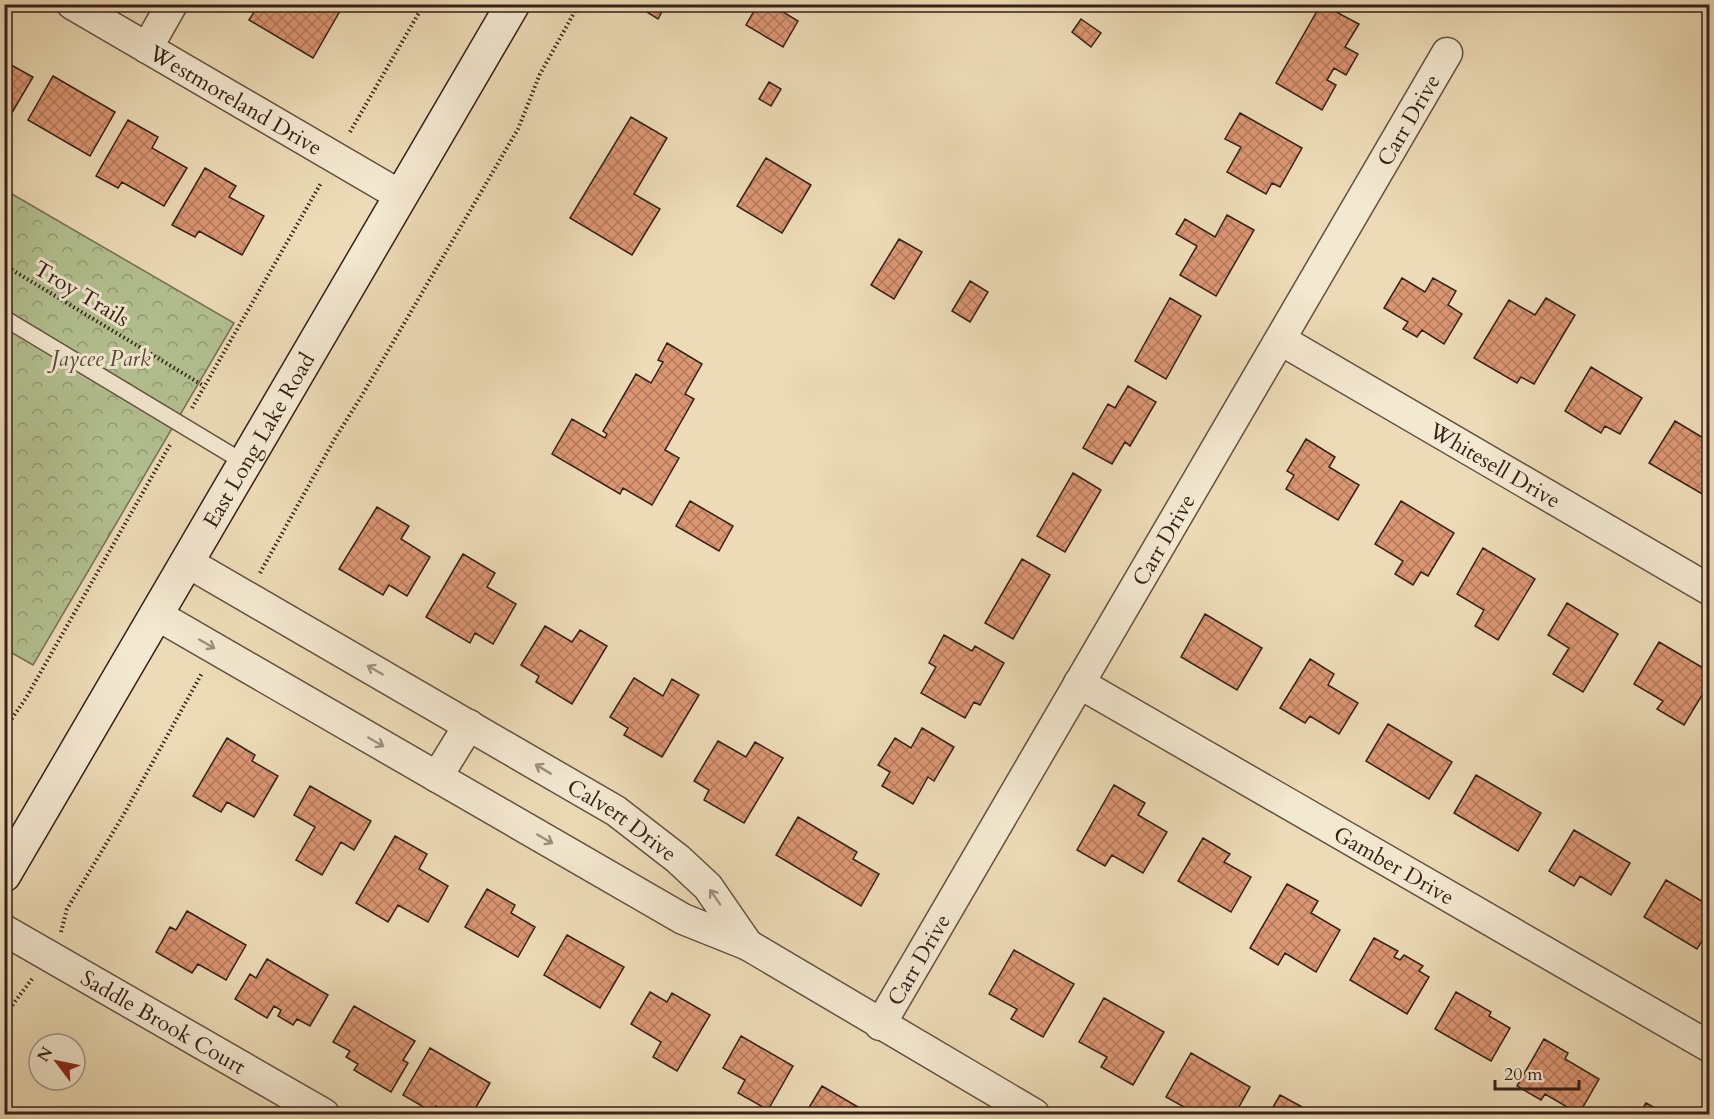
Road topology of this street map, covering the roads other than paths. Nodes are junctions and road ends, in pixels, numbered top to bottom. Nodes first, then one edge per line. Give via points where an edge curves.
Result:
1 (72, 4) edge
2 (172, 4) edge
3 (513, 4) edge
4 (147, 48) junction
5 (1447, 54) dead end
6 (401, 196) junction
7 (4, 318) edge
8 (1281, 340) junction
9 (245, 463) junction
10 (187, 562) junction
11 (1710, 590) edge
12 (157, 615) junction
13 (1079, 683) junction
14 (469, 724) junction
15 (437, 777) junction
16 (4, 875) edge
17 (4, 930) edge
18 (748, 945) junction
19 (880, 1025) junction
20 (1710, 1047) edge
21 (324, 1114) edge
22 (1034, 1114) edge

1 - 4 street, Westmoreland Drive
2 - 4 street
3 - 6 main road, East Long Lake Road
4 - 6 street, Westmoreland Drive
5 - 8 street, Carr Drive
6 - 9 main road, East Long Lake Road
7 - 9 lane
8 - 11 street, Whitesell Drive
8 - 13 street, Carr Drive
9 - 10 main road, East Long Lake Road
10 - 12 main road, East Long Lake Road
14 -> 10 street, Calvert Drive
12 -> 15 street, Calvert Drive
12 - 16 main road, East Long Lake Road
13 - 19 street, Carr Drive
13 - 20 street, Gamber Drive
14 - 15 street
18 -> 14 street, Calvert Drive via 708,887 642,829
15 -> 18 street, Calvert Drive via 683,919
17 - 21 street, Saddle Brook Court
18 - 19 street, Calvert Drive
19 - 22 street, Calvert Drive

